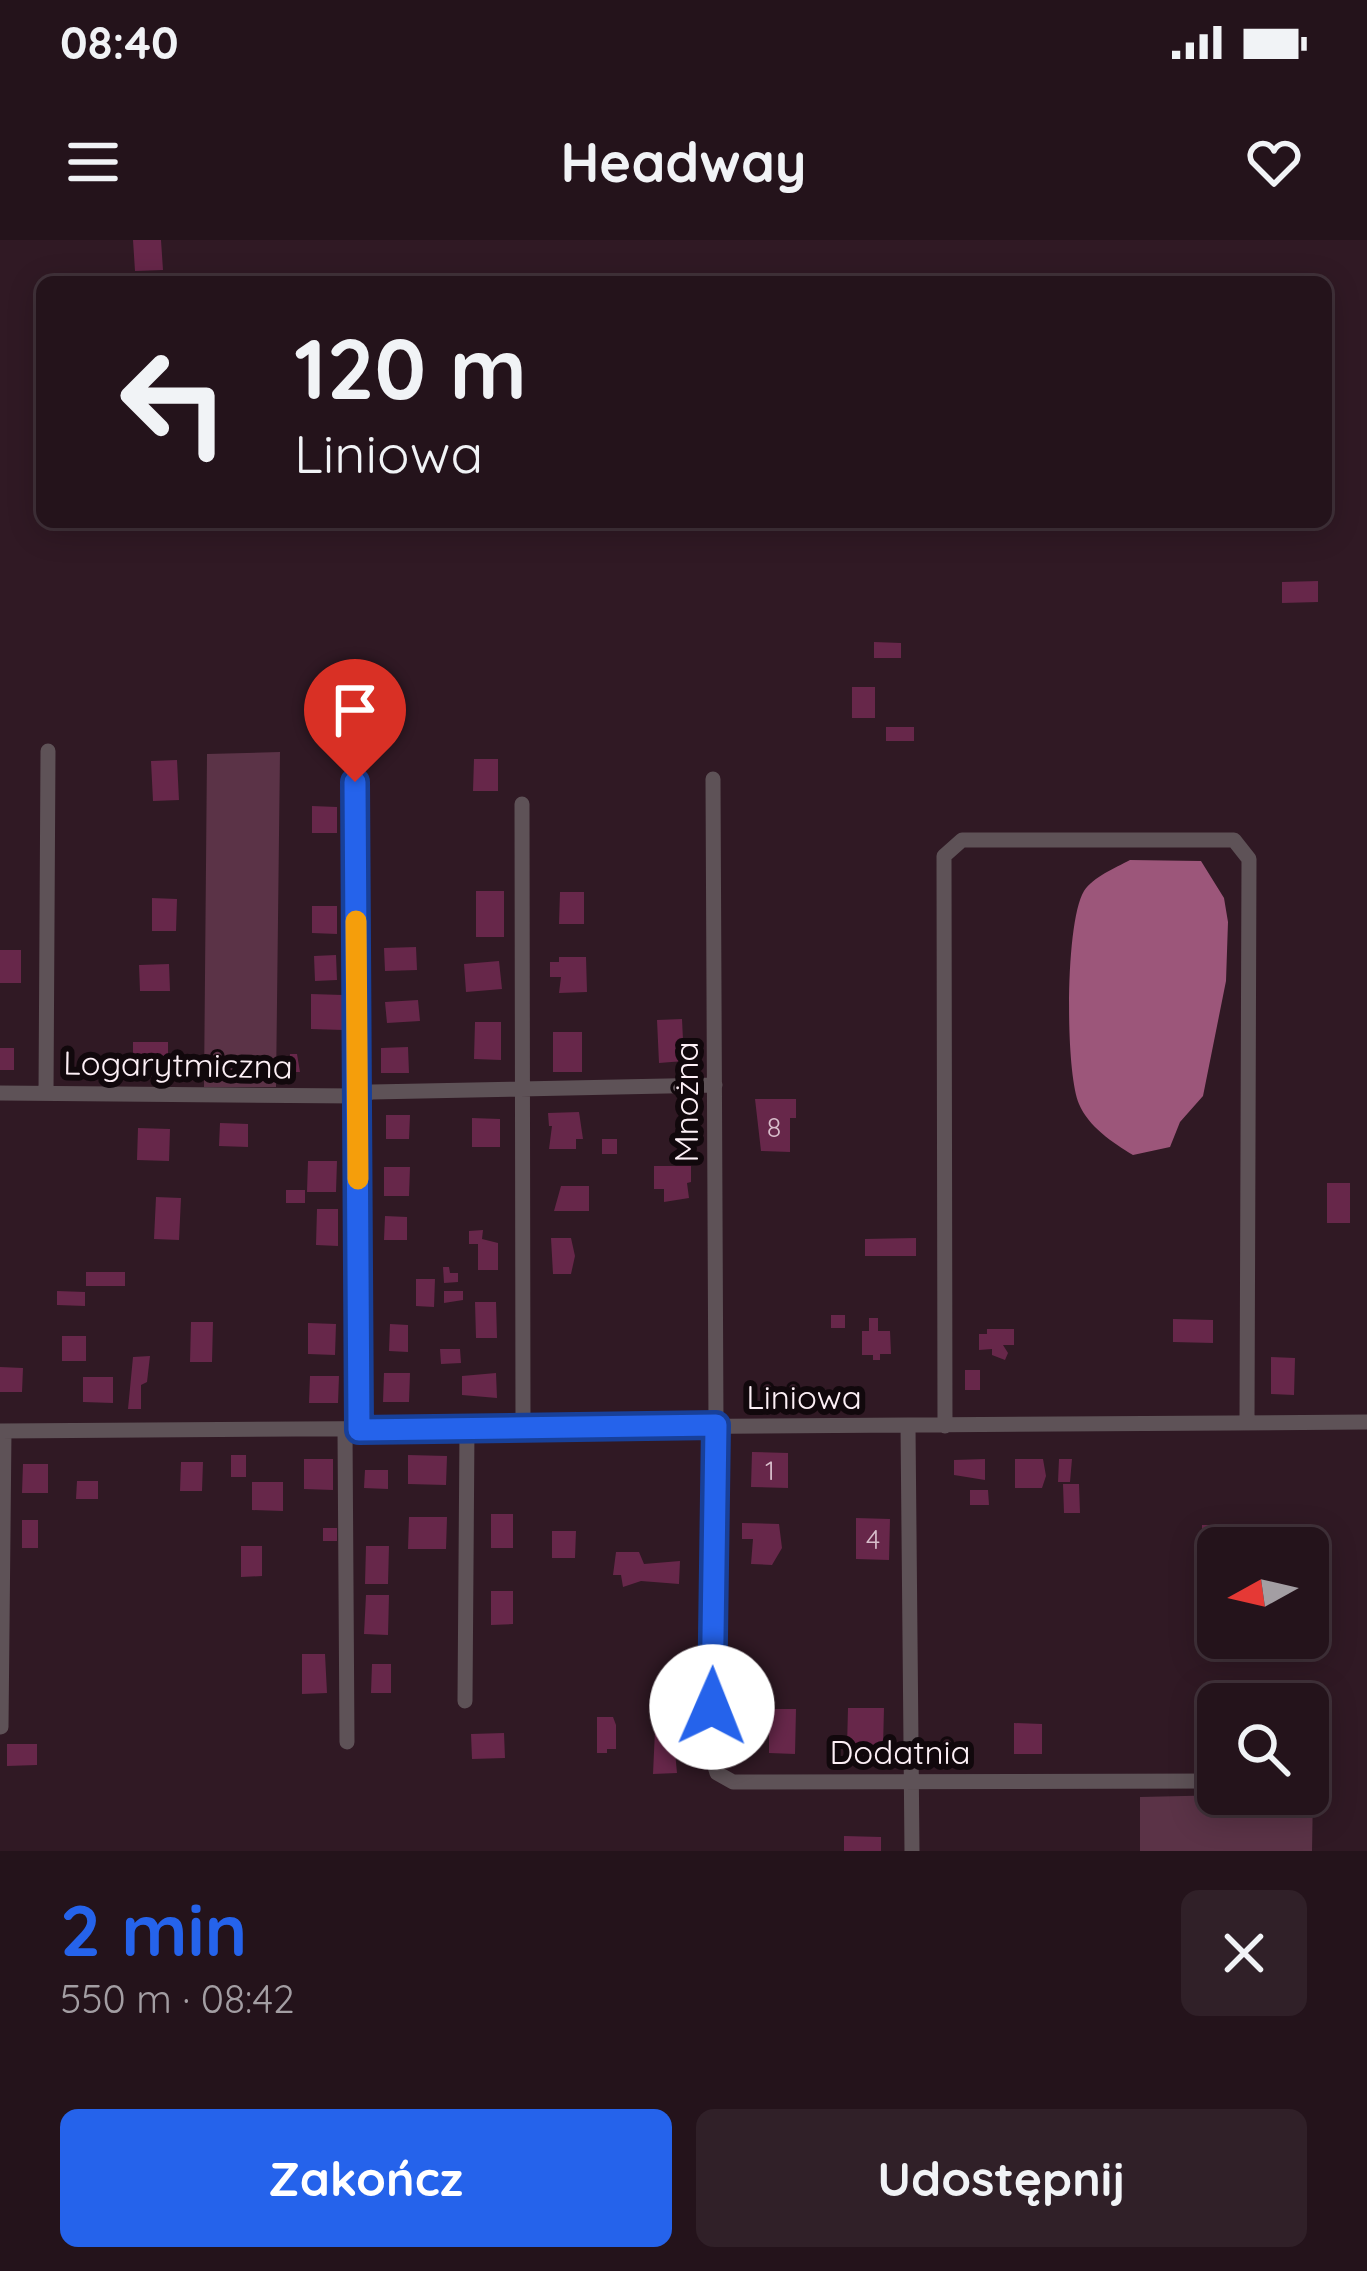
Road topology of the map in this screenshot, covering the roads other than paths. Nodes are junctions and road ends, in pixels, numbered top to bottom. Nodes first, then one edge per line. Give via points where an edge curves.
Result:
1 (48, 751) dead end
2 (713, 779) dead end
3 (355, 782) dead end
4 (522, 804) dead end
5 (715, 1085) junction
6 (521, 1088) junction
7 (0, 1093) edge
8 (46, 1093) junction
9 (358, 1096) junction
10 (1367, 1422) edge
11 (1247, 1423) junction
12 (716, 1425) junction
13 (908, 1426) junction
14 (945, 1426) junction
15 (523, 1428) junction
16 (467, 1429) junction
17 (2, 1431) edge
18 (352, 1431) junction
19 (465, 1701) dead end
20 (1, 1727) edge
21 (347, 1742) dead end
22 (911, 1781) junction
23 (1197, 1781) edge
24 (912, 1851) edge

1 - 8 street
2 - 5 street, Mnożna
3 - 9 street
4 - 6 street
5 - 6 street, Logarytmiczna
5 - 12 street, Mnożna
6 - 9 street, Logarytmiczna
6 - 15 street
7 - 8 street, Logarytmiczna
8 - 9 street, Logarytmiczna
9 - 18 street
10 - 11 street, Liniowa
11 - 14 street, Liniowa
11 - 14 street via 1249,859 1234,840 962,840 944,856
12 - 13 street, Liniowa
12 - 15 street, Liniowa
12 - 22 street, Dodatnia via 717,1773 733,1782
13 - 14 street, Liniowa
13 - 22 street
15 - 16 street, Liniowa
16 - 18 street, Liniowa
16 - 19 street
17 - 18 street, Liniowa
17 - 20 street
18 - 21 street
22 - 23 street, Dodatnia
22 - 24 street

